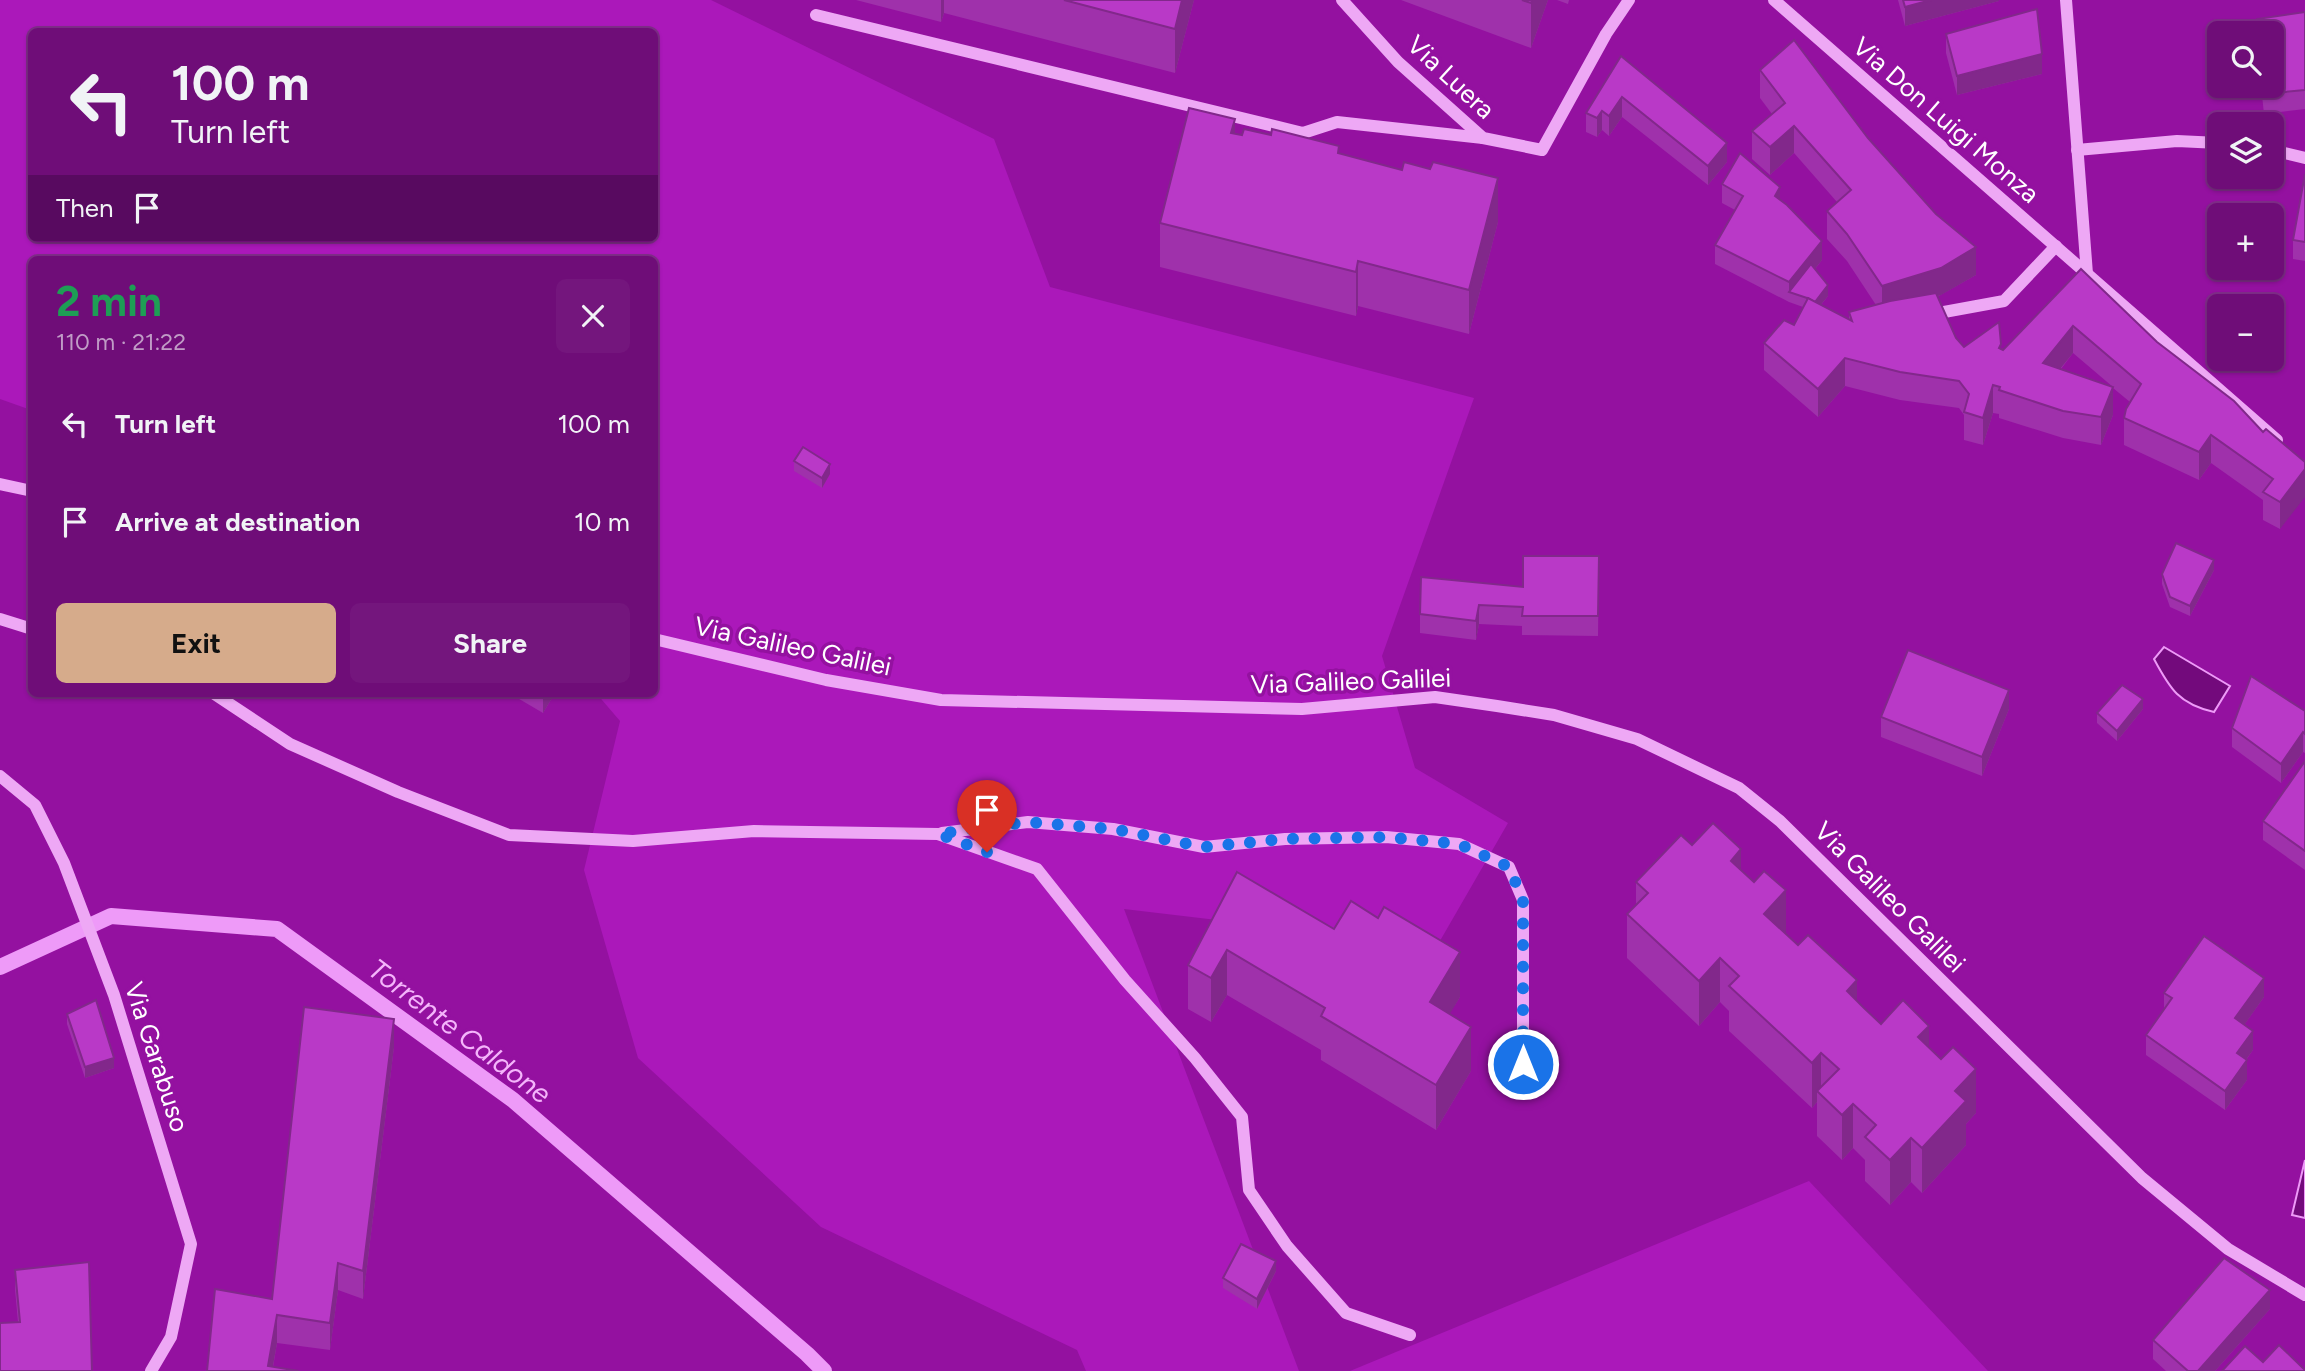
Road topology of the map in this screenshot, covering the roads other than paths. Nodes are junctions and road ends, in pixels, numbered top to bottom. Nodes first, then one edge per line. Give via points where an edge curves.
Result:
1 (1342, 0) edge
2 (1629, 0) edge
3 (1774, 0) edge
4 (2066, 0) edge
5 (816, 15) dead end
6 (1482, 138) junction
7 (2207, 142) edge
8 (2077, 150) junction
9 (2284, 153) edge
10 (2305, 158) edge
11 (2056, 246) junction
12 (2087, 274) junction
13 (1944, 312) edge
14 (2284, 447) edge
15 (0, 484) edge
16 (28, 490) edge
17 (0, 619) edge
18 (28, 628) edge
19 (658, 640) edge
20 (220, 697) edge
21 (0, 776) edge
22 (938, 834) junction
23 (1523, 1064) dead end
24 (2305, 1295) edge
25 (1410, 1335) dead end
26 (151, 1371) edge

1 - 6 street, Via Luera via 1398,62
2 - 6 street, Via Luera via 1542,150
3 - 11 street, Via Don Luigi Monza
4 - 8 street
5 - 6 street via 1303,133 1337,121
7 - 8 street
8 - 12 street
9 - 10 street
11 - 12 street, Via Don Luigi Monza
11 - 13 street via 2004,301
12 - 14 street
15 - 16 street
17 - 18 street
19 - 24 street, Via Galileo Galilei via 825,680 941,700 1302,709 1434,697 1554,715 1637,739 1739,788 1780,821 2142,1178 2228,1249
20 - 22 street via 290,744 509,835 633,841 754,831
21 - 26 street, Via Garabuso via 35,804 64,863 114,995 191,1244 171,1337
22 - 23 street via 1028,822 1113,829 1204,847 1285,839 1386,837 1459,844 1509,867 1523,900
22 - 25 street via 1037,869 1242,1117 1249,1190 1287,1246 1346,1313

